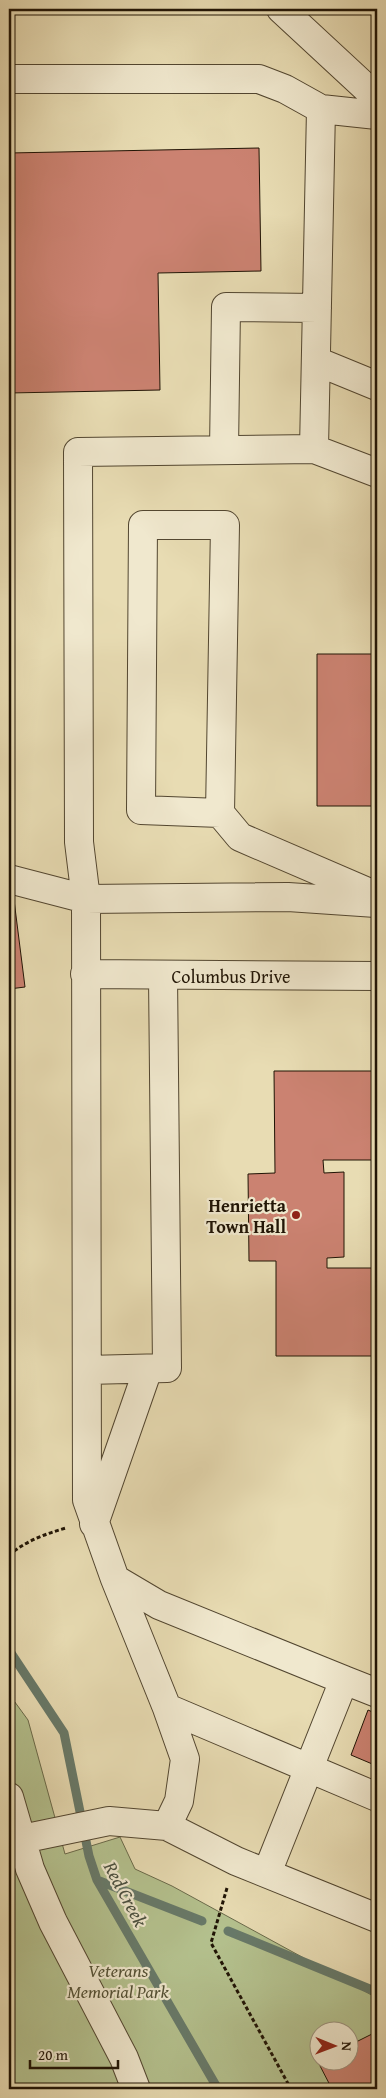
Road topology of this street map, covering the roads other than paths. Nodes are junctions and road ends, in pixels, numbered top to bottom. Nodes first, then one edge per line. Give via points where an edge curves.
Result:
1 (281, 9) edge
2 (9, 79) edge
3 (377, 98) edge
4 (321, 109) junction
5 (377, 115) edge
6 (317, 308) junction
7 (316, 361) junction
8 (377, 386) edge
9 (314, 449) junction
10 (224, 450) junction
11 (377, 473) edge
12 (220, 813) junction
13 (9, 879) edge
14 (377, 896) edge
15 (86, 899) junction
16 (377, 903) edge
17 (85, 974) junction
18 (163, 975) junction
19 (377, 976) edge
20 (148, 1369) junction
21 (87, 1370) junction
22 (84, 1525) junction
23 (115, 1579) junction
24 (344, 1680) junction
25 (377, 1693) edge
26 (167, 1708) junction
27 (309, 1768) junction
28 (377, 1797) edge
29 (9, 1798) edge
30 (167, 1826) junction
31 (22, 1839) junction
32 (267, 1873) junction
33 (377, 1918) edge
34 (136, 2089) edge

1 - 3 street
2 - 4 street via 259,79
4 - 5 street
4 - 6 street
6 - 7 street
6 - 10 street via 226,307
7 - 8 street
7 - 9 street
9 - 10 street
9 - 11 street
10 - 15 street via 78,452 79,842
12 - 12 street via 225,525 143,525 141,810
12 - 14 street via 240,837
13 - 15 street
15 - 16 street via 288,896
15 - 17 street
17 - 18 street, Columbus Drive
17 - 21 street
18 - 19 street, Columbus Drive
18 - 20 street via 167,1368
20 - 21 street
20 - 22 street
21 - 22 street via 87,1500
22 - 23 street
23 - 24 street via 159,1605
23 - 26 street
24 - 25 street
24 - 27 street
26 - 27 street
26 - 30 street via 185,1759 179,1801
27 - 28 street
27 - 32 street
29 - 31 street
30 - 31 street via 109,1821
30 - 32 street
31 - 34 street via 30,1869 53,1922 124,2058
32 - 33 street

